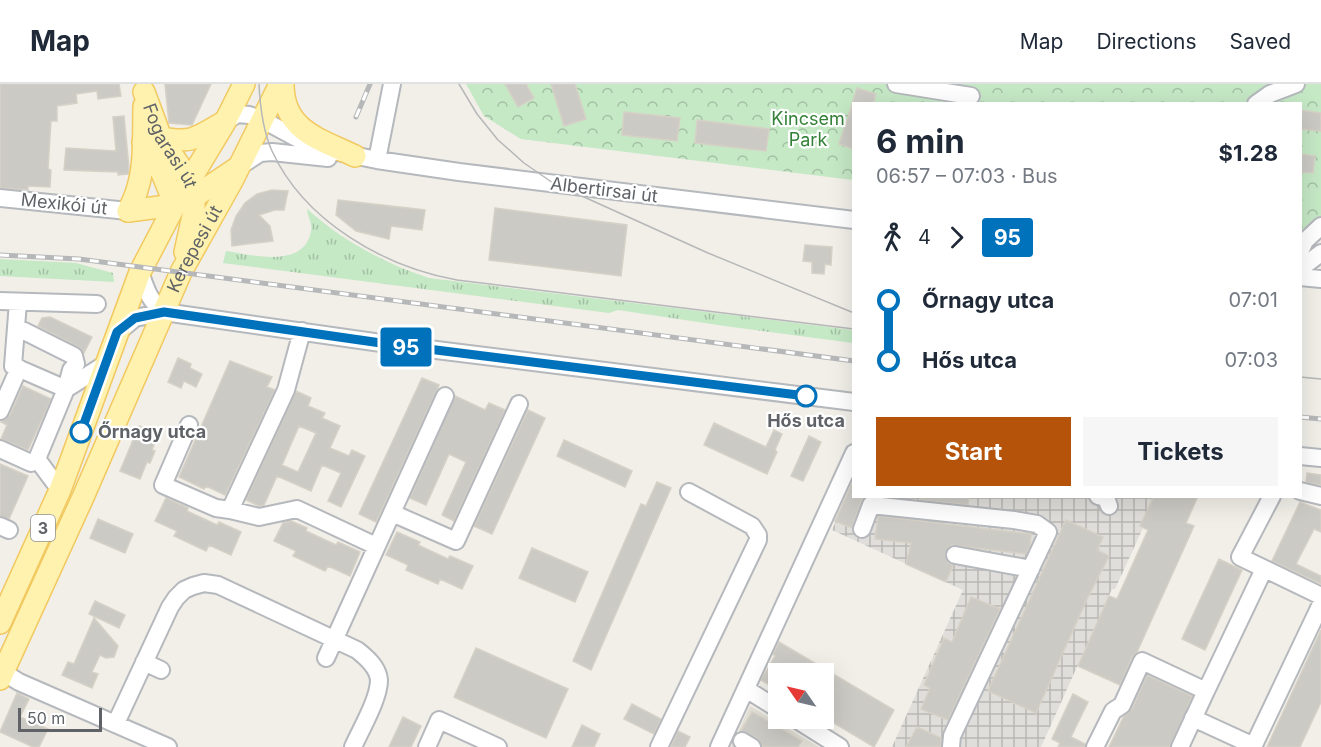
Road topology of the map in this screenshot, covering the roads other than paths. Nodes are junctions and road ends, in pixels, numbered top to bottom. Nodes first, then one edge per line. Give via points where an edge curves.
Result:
1 (244, 84) edge
2 (282, 84) edge
3 (392, 84) edge
4 (896, 84) edge
5 (1296, 84) edge
6 (143, 88) edge
7 (970, 96) dead end
8 (1259, 102) edge
9 (231, 118) junction
10 (263, 120) junction
11 (152, 140) junction
12 (355, 156) junction
13 (377, 160) junction
14 (240, 166) junction
15 (192, 189) junction
16 (0, 198) edge
17 (175, 205) junction
18 (128, 211) junction
19 (852, 220) edge
20 (1321, 226) edge
21 (154, 242) junction
22 (1302, 248) edge
23 (1321, 252) edge
24 (1302, 267) edge
25 (140, 272) junction
26 (178, 276) junction
27 (1302, 277) edge
28 (1321, 279) edge
29 (0, 301) edge
30 (18, 302) junction
31 (97, 304) dead end
32 (164, 312) junction
33 (194, 316) junction
34 (16, 327) junction
35 (302, 331) junction
36 (117, 332) junction
37 (106, 363) junction
38 (19, 368) junction
39 (66, 389) junction
40 (445, 396) dead end
41 (852, 402) edge
42 (519, 404) dead end
43 (0, 411) edge
44 (189, 425) dead end
45 (0, 449) edge
46 (1302, 456) edge
47 (852, 457) edge
48 (1321, 458) edge
49 (37, 459) junction
50 (60, 490) junction
51 (1302, 491) edge
52 (689, 492) dead end
53 (1321, 496) edge
54 (1271, 498) edge
55 (230, 510) junction
56 (392, 513) junction
57 (862, 528) dead end
58 (376, 546) junction
59 (955, 555) dead end
60 (1031, 569) junction
61 (1264, 569) junction
62 (1321, 596) edge
63 (1321, 604) edge
64 (0, 623) edge
65 (335, 639) junction
66 (326, 658) dead end
67 (144, 662) junction
68 (161, 670) dead end
69 (1, 674) edge
70 (746, 689) junction
71 (1206, 691) junction
72 (768, 703) edge
73 (1193, 718) junction
74 (116, 723) junction
75 (811, 729) edge
76 (168, 747) edge
77 (353, 747) edge
78 (427, 747) edge
79 (498, 747) edge
80 (659, 747) edge
81 (719, 747) edge
82 (840, 747) edge
83 (951, 747) edge
84 (1095, 747) edge
85 (1180, 747) edge
86 (1253, 747) edge

1 - 9 main road, 3
2 - 10 main road, Kerepesi út / 3
2 - 12 main road via 288,111 301,128
3 - 13 street
4 - 7 street
5 - 8 street
6 - 11 main road, Fogarasi út
9 - 10 street, Albertirsai út via 249,115
9 - 11 main road via 194,140
9 - 15 main road, 3 via 209,147
10 - 12 street, Albertirsai út via 313,147
10 - 14 main road, Kerepesi út / 3
11 - 15 main road, Fogarasi út
11 - 17 main road, Fogarasi út
11 - 18 main road via 137,195
12 - 13 street, Albertirsai út
12 - 14 street, Albertirsai út via 334,159 260,153
13 - 19 street, Albertirsai út
14 - 15 main road
14 - 26 main road, Kerepesi út / 3
15 - 17 main road, 3
15 - 26 main road, Fogarasi út via 194,211
16 - 18 street, Mexikói út
17 - 18 main road
17 - 21 main road, 3
18 - 21 main road via 145,222
20 - 22 street
21 - 25 main road, 3
23 - 24 street
25 - 32 street via 148,297
25 - 36 main road, 3
26 - 32 main road, Kerepesi út / 3
26 - 33 street via 185,303
27 - 28 street
29 - 30 street
30 - 31 street
30 - 34 street
32 - 33 street
32 - 36 street via 135,318
32 - 69 main road, Kerepesi út / 3
33 - 35 street
34 - 38 street via 13,366
34 - 39 street via 74,356 76,364
35 - 41 street
35 - 55 street via 286,390
36 - 37 main road, 3
37 - 39 street
37 - 50 main road, 3
38 - 39 street
38 - 43 street
39 - 49 street
40 - 56 street
42 - 56 street via 456,541
44 - 55 street via 163,485 216,508
45 - 49 street via 31,463
46 - 48 street
47 - 70 street
49 - 50 street
50 - 64 main road, 3
51 - 53 street
52 - 80 street via 752,526 758,540
54 - 61 street via 1240,557
55 - 58 street via 259,517 297,509
56 - 58 street
57 - 60 street via 871,505 1037,524 1048,532
58 - 65 street
59 - 60 street
60 - 83 street via 952,736
61 - 62 street
61 - 71 street
63 - 86 street
65 - 66 street
65 - 67 street via 218,585 204,583 184,590 176,598
65 - 77 street via 367,657 379,680
67 - 68 street
67 - 74 street
69 - 74 street
70 - 72 street
70 - 81 street
71 - 73 street
71 - 84 street via 1142,661 1122,705 1113,711
73 - 85 street
73 - 86 street
74 - 76 street
75 - 82 street
78 - 79 street via 439,720

